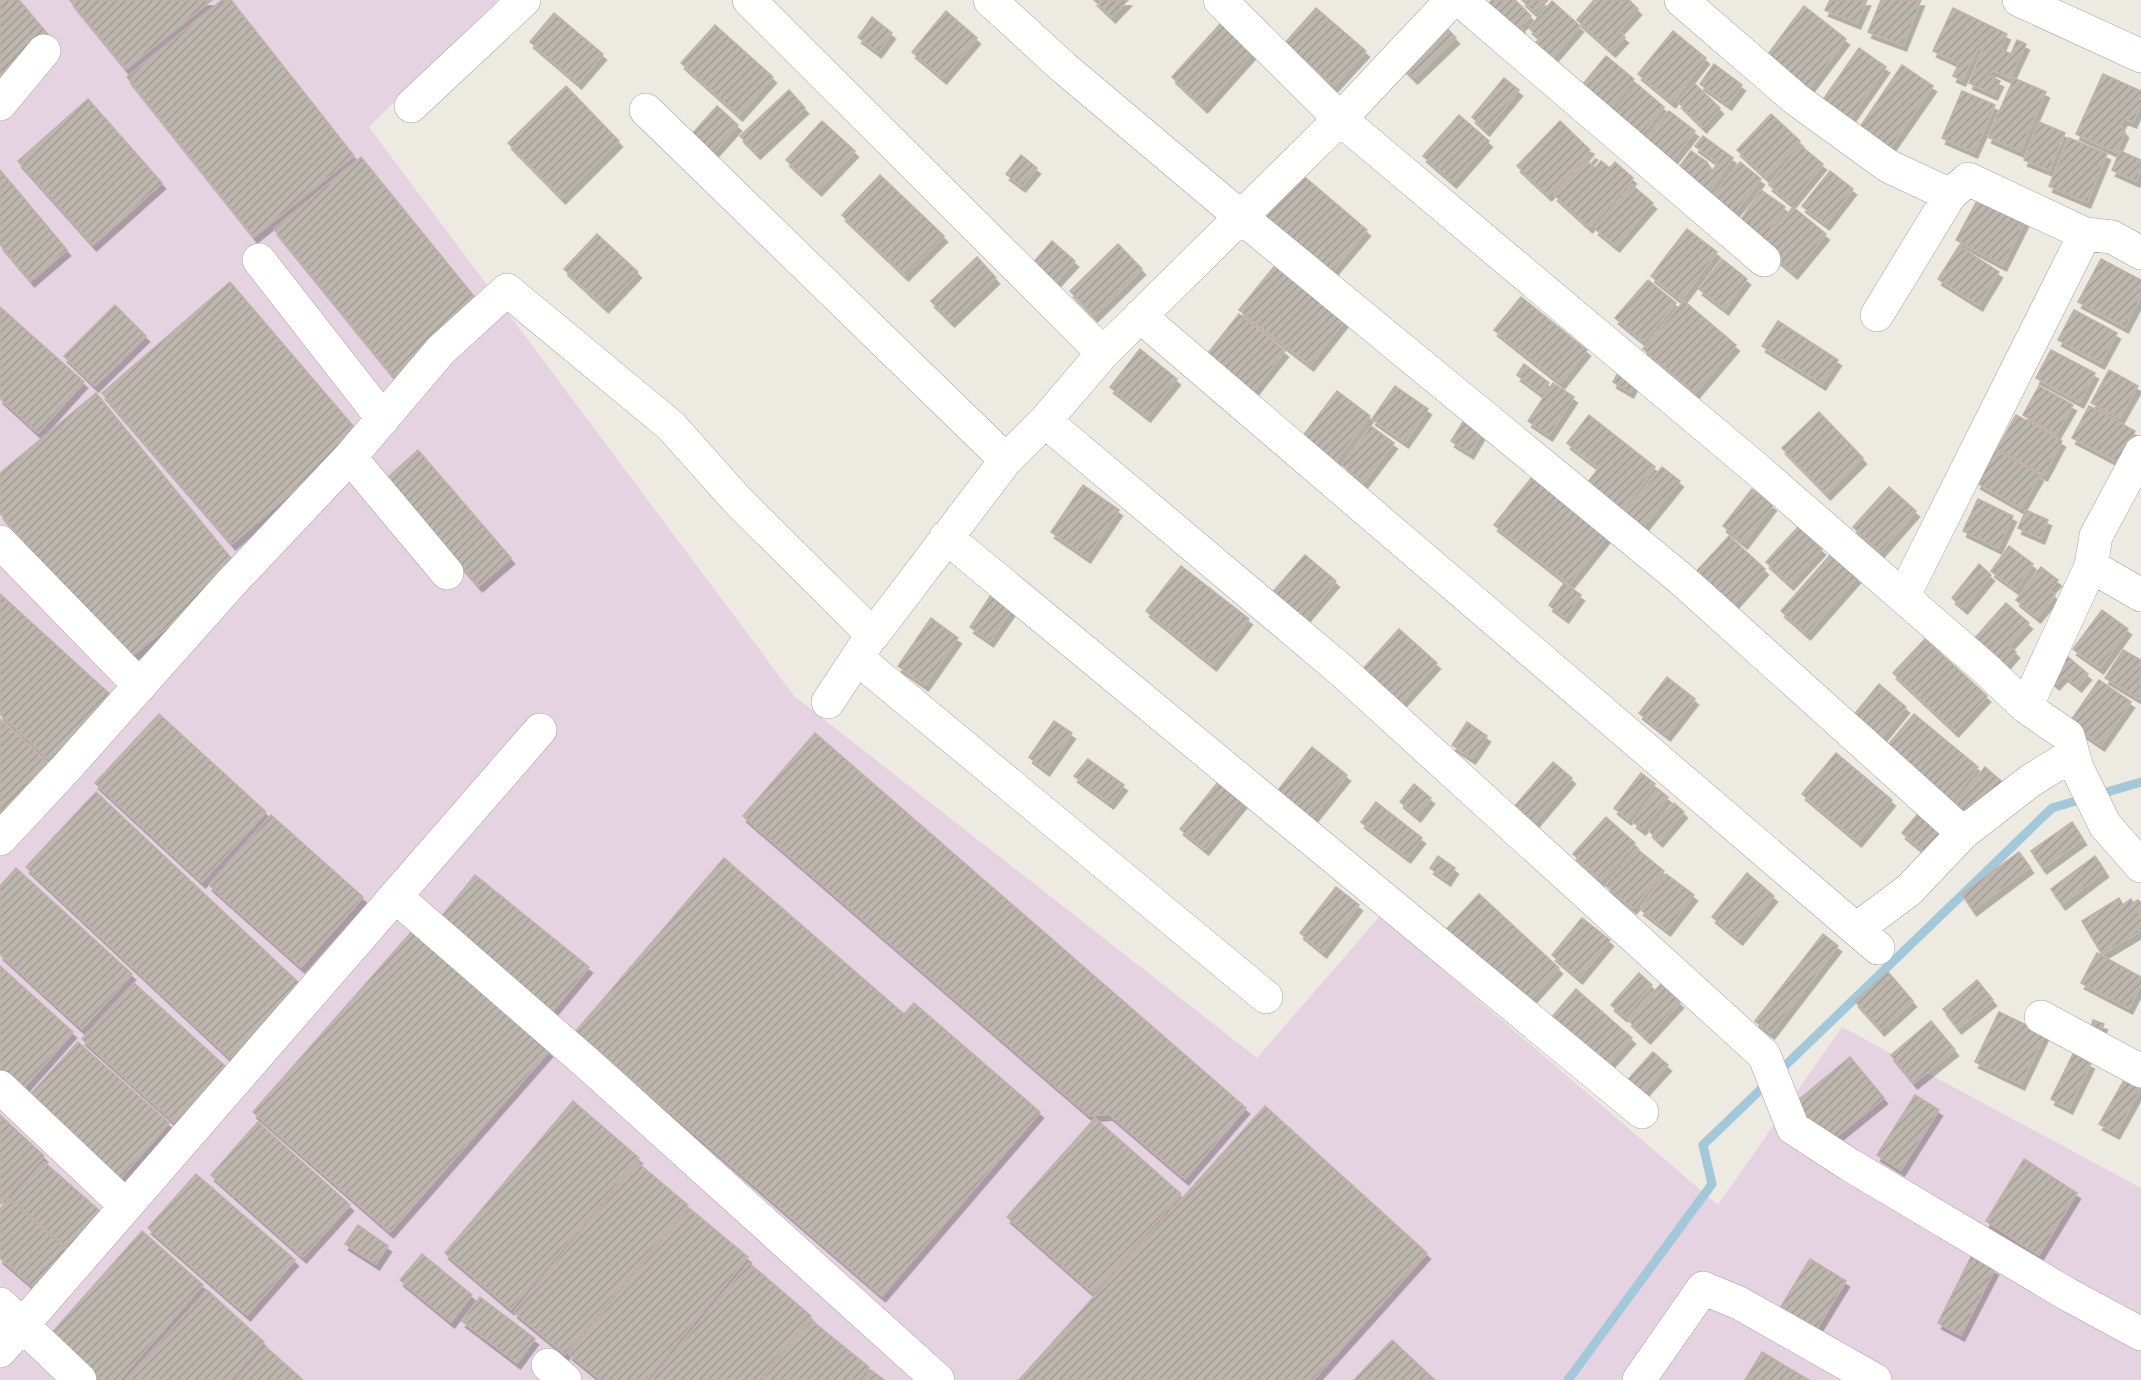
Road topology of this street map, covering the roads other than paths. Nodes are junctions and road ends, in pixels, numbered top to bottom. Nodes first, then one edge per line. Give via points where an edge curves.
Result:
1 (524, 0) edge
2 (749, 0) edge
3 (990, 0) edge
4 (1220, 0) edge
5 (1452, 0) edge
6 (1460, 0) edge
7 (1681, 0) edge
8 (2019, 0) edge
9 (44, 51) dead end
10 (2141, 56) edge
11 (0, 105) edge
12 (411, 106) dead end
13 (646, 110) dead end
14 (1340, 119) junction
15 (1950, 195) junction
16 (1241, 217) junction
17 (2085, 234) junction
18 (2141, 253) edge
19 (258, 260) dead end
20 (1764, 260) dead end
21 (1877, 315) dead end
22 (1140, 316) junction
23 (1102, 352) junction
24 (383, 419) junction
25 (1045, 421) junction
26 (2141, 452) edge
27 (350, 457) junction
28 (1006, 460) junction
29 (946, 537) junction
30 (0, 542) edge
31 (2091, 566) junction
32 (447, 573) dead end
33 (2141, 595) edge
34 (1903, 597) junction
35 (865, 647) junction
36 (140, 686) junction
37 (828, 702) dead end
38 (2026, 706) junction
39 (540, 730) dead end
40 (2085, 782) junction
41 (1963, 833) junction
42 (0, 839) edge
43 (2141, 866) edge
44 (395, 896) junction
45 (1266, 997) dead end
46 (2041, 1017) dead end
47 (2141, 1071) edge
48 (0, 1087) edge
49 (1642, 1112) dead end
50 (126, 1206) junction
51 (10, 1315) edge
52 (2141, 1334) edge
53 (0, 1351) edge
54 (80, 1380) edge
55 (938, 1380) edge
56 (1639, 1380) edge
57 (1875, 1380) edge

1 - 12 street
2 - 23 street
3 - 16 street
4 - 14 street
5 - 14 street
6 - 20 street
7 - 15 street via 1797,100 1888,166
8 - 10 street
9 - 11 street
13 - 28 street
14 - 16 street
14 - 34 street
15 - 17 street via 1968,179
15 - 21 street
16 - 22 street
16 - 41 street via 1682,579
17 - 18 street via 2112,237
17 - 34 street
19 - 24 street
22 - 23 street
22 - 41 street via 1867,937 1866,922 1909,890
23 - 25 street
24 - 27 street
24 - 35 street via 441,350 507,290 671,426
25 - 28 street
25 - 52 street via 1341,670 1764,1055 1793,1128 2057,1288
26 - 31 street via 2096,536
27 - 32 street
27 - 36 street
28 - 29 street
29 - 35 street
29 - 49 street
30 - 36 street
31 - 33 street
31 - 38 street
34 - 38 street
35 - 37 street
35 - 45 street
36 - 42 street
38 - 40 street via 2068,736
39 - 44 street
40 - 41 street via 2030,780
40 - 43 street via 2105,825
44 - 50 street
44 - 55 street via 587,1063
46 - 47 street
48 - 50 street
50 - 51 street
51 - 53 street
51 - 54 street
56 - 57 street via 1703,1288 1739,1303

